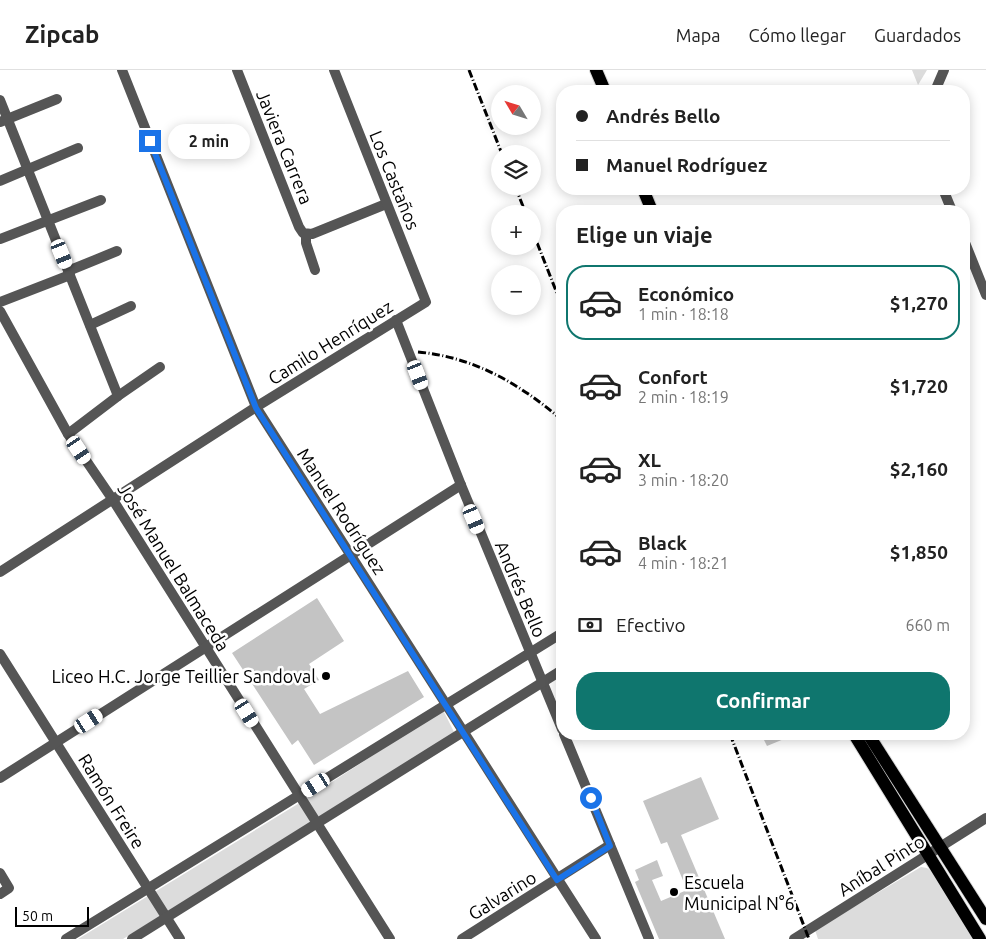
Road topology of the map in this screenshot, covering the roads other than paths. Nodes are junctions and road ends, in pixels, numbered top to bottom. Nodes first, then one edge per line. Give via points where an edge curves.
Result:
1 (122, 70) edge
2 (237, 70) edge
3 (334, 70) edge
4 (596, 70) edge
5 (944, 70) edge
6 (602, 85) edge
7 (938, 85) edge
8 (57, 99) dead end
9 (0, 100) edge
10 (4, 121) edge
11 (78, 148) dead end
12 (28, 170) junction
13 (0, 181) edge
14 (101, 200) dead end
15 (386, 204) junction
16 (48, 220) junction
17 (306, 234) junction
18 (0, 239) edge
19 (117, 251) dead end
20 (970, 255) edge
21 (315, 270) dead end
22 (69, 273) junction
23 (986, 295) edge
24 (0, 302) edge
25 (426, 302) joint
26 (131, 306) dead end
27 (0, 312) edge
28 (396, 320) junction
29 (90, 325) junction
30 (160, 367) dead end
31 (118, 396) junction
32 (256, 408) junction
33 (68, 434) junction
34 (460, 485) junction
35 (113, 500) junction
36 (350, 555) junction
37 (0, 572) edge
38 (556, 637) edge
39 (206, 647) junction
40 (530, 653) junction
41 (0, 654) edge
42 (556, 674) edge
43 (543, 682) junction
44 (446, 705) junction
45 (556, 715) edge
46 (464, 732) junction
47 (566, 740) edge
48 (858, 740) edge
49 (872, 740) edge
50 (56, 742) junction
51 (0, 778) edge
52 (300, 796) junction
53 (986, 819) edge
54 (317, 823) junction
55 (610, 846) junction
56 (940, 847) junction
57 (928, 855) junction
58 (0, 873) edge
59 (557, 880) junction
60 (148, 888) junction
61 (0, 894) edge
62 (166, 918) junction
63 (986, 919) edge
64 (66, 939) edge
65 (132, 939) edge
66 (180, 939) edge
67 (390, 939) edge
68 (462, 939) edge
69 (596, 939) edge
70 (649, 939) edge
71 (794, 939) edge
72 (980, 939) edge

1 - 32 street, Manuel Rodríguez
2 - 17 street, Javiera Carrera via 299,228
3 - 15 street, Los Castaños
4 - 6 main road
5 - 7 street
8 - 10 street
9 - 10 street
10 - 12 street
11 - 12 street
12 - 13 street
12 - 16 street
14 - 16 street
15 - 17 street
15 - 25 street, Los Castaños
16 - 18 street
16 - 22 street
17 - 21 street, Javiera Carrera
19 - 22 street
20 - 23 street
22 - 24 street
22 - 29 street
25 - 28 street, Camilo Henríquez
26 - 29 street
27 - 33 street, José Manuel Balmaceda
28 - 32 street, Camilo Henríquez
28 - 34 street, Andrés Bello
29 - 31 street
30 - 31 street
31 - 33 street
32 - 35 street, Camilo Henríquez
32 - 36 street, Manuel Rodríguez
33 - 35 street, José Manuel Balmaceda
34 - 36 street
34 - 40 street, Andrés Bello
35 - 37 street, Camilo Henríquez
35 - 39 street, José Manuel Balmaceda
36 - 39 street
36 - 44 street, Manuel Rodríguez
38 - 40 street
39 - 50 street
39 - 52 street, José Manuel Balmaceda
40 - 43 street, Andrés Bello
40 - 44 street
41 - 50 street, Ramón Freire
42 - 43 street
43 - 45 street, Andrés Bello
43 - 46 street
44 - 46 street, Manuel Rodríguez
44 - 52 street
46 - 54 street
46 - 59 street, Manuel Rodríguez
47 - 55 street
48 - 57 main road
49 - 56 main road
50 - 51 street
50 - 60 street, Ramón Freire
52 - 54 street, José Manuel Balmaceda
52 - 60 street
53 - 56 street, Aníbal Pinto
54 - 62 street
54 - 67 street, José Manuel Balmaceda
55 - 59 street, Galvarino
55 - 70 street
56 - 57 street, Aníbal Pinto
56 - 63 main road
57 - 71 street, Aníbal Pinto
57 - 72 main road
58 - 61 street via 9,888
59 - 68 street, Galvarino
59 - 69 street, Manuel Rodríguez
60 - 62 street, Ramón Freire
60 - 64 street
62 - 65 street
62 - 66 street, Ramón Freire

